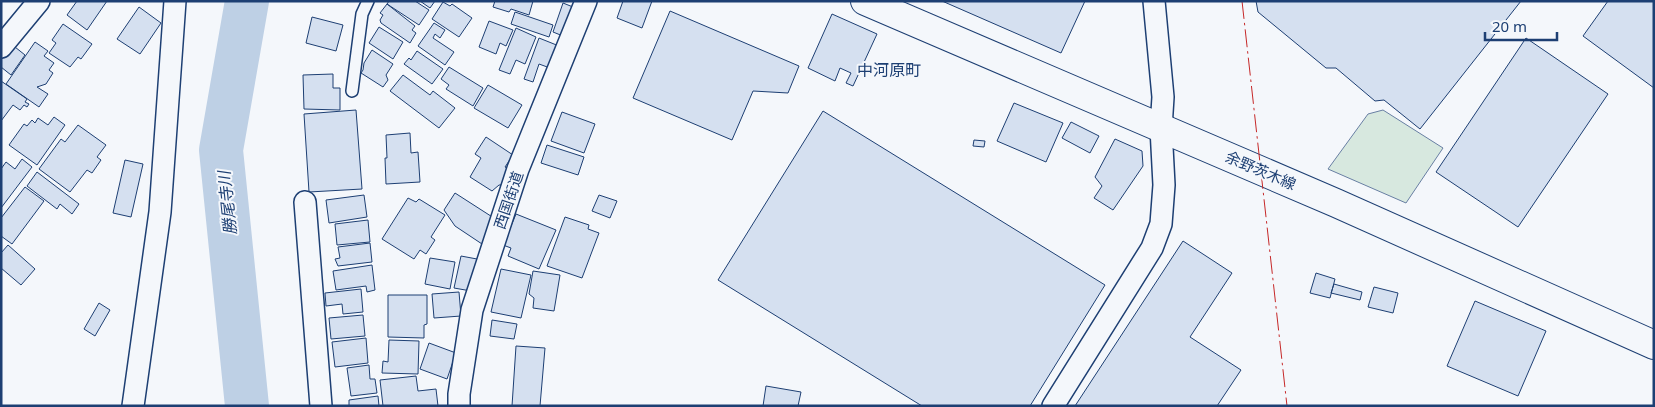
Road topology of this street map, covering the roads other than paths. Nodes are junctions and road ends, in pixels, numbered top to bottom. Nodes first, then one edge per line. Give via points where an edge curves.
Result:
1 (39, 1) edge
2 (175, 1) edge
3 (368, 1) edge
4 (586, 1) edge
5 (865, 1) edge
6 (1154, 1) edge
7 (1, 47) edge
8 (352, 90) dead end
9 (1161, 128) junction
10 (304, 202) dead end
11 (1654, 345) edge
12 (133, 406) edge
13 (321, 406) edge
14 (459, 406) edge
15 (1053, 406) edge

1 - 7 street
2 - 12 street via 160,212
3 - 8 lane via 362,14
4 - 14 street, 西国街道 via 518,169 472,310
5 - 9 main road, 余野茨木線
6 - 9 street via 1163,97
9 - 11 main road, 余野茨木線
9 - 15 street via 1164,185 1161,224 1152,248
10 - 13 street

